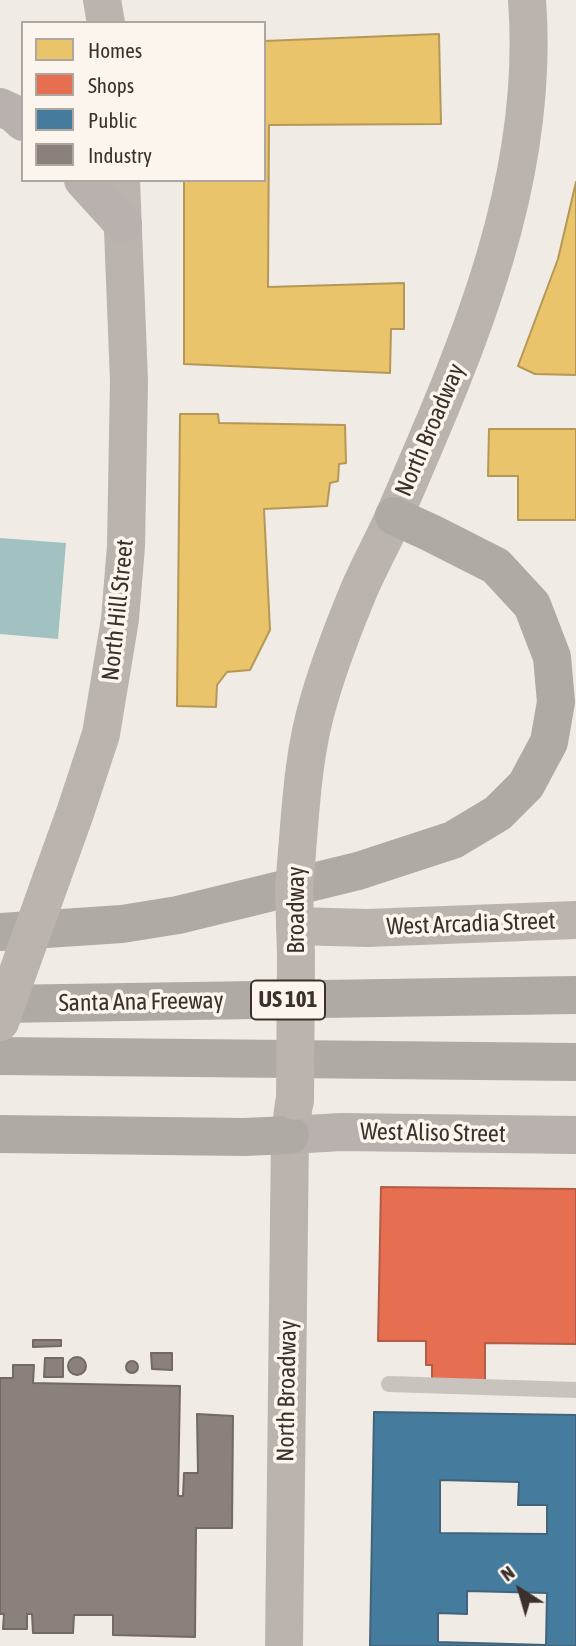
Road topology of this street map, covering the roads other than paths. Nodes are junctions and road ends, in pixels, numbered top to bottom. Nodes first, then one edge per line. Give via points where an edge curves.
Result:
1 (102, 0) edge
2 (527, 0) edge
3 (106, 21) edge
4 (0, 107) edge
5 (21, 120) edge
6 (85, 182) edge
7 (121, 182) edge
8 (123, 224) junction
9 (394, 516) junction
10 (297, 852) joint
11 (576, 920) edge
12 (295, 926) junction
13 (0, 932) edge
14 (576, 995) edge
15 (0, 1004) edge
16 (0, 1022) edge
17 (0, 1056) edge
18 (576, 1062) edge
19 (293, 1118) junction
20 (0, 1135) edge
21 (576, 1135) edge
22 (389, 1384) dead end
23 (576, 1390) edge
24 (284, 1646) edge

1 - 3 main road
2 - 9 main road, North Broadway via 522,142 508,211 467,344
4 - 5 main road
6 - 8 main road
7 - 8 main road, North Hill Street
8 - 16 main road, North Hill Street, bridge via 129,381 120,619 101,734
9 - 10 main road, North Broadway via 334,651 318,703
9 - 13 highway via 496,566 531,605 552,657 556,702 550,742 526,785 498,813 453,840 358,871 178,915 122,924
10 - 12 main road, Broadway, bridge
11 - 12 main road, West Arcadia Street
12 - 19 main road, Broadway, bridge
14 - 15 highway, Santa Ana Freeway / US 101
17 - 18 highway
19 - 20 highway via 244,1137
19 - 21 main road, West Aliso Street via 341,1132
19 - 24 main road, North Broadway
22 - 23 lane

